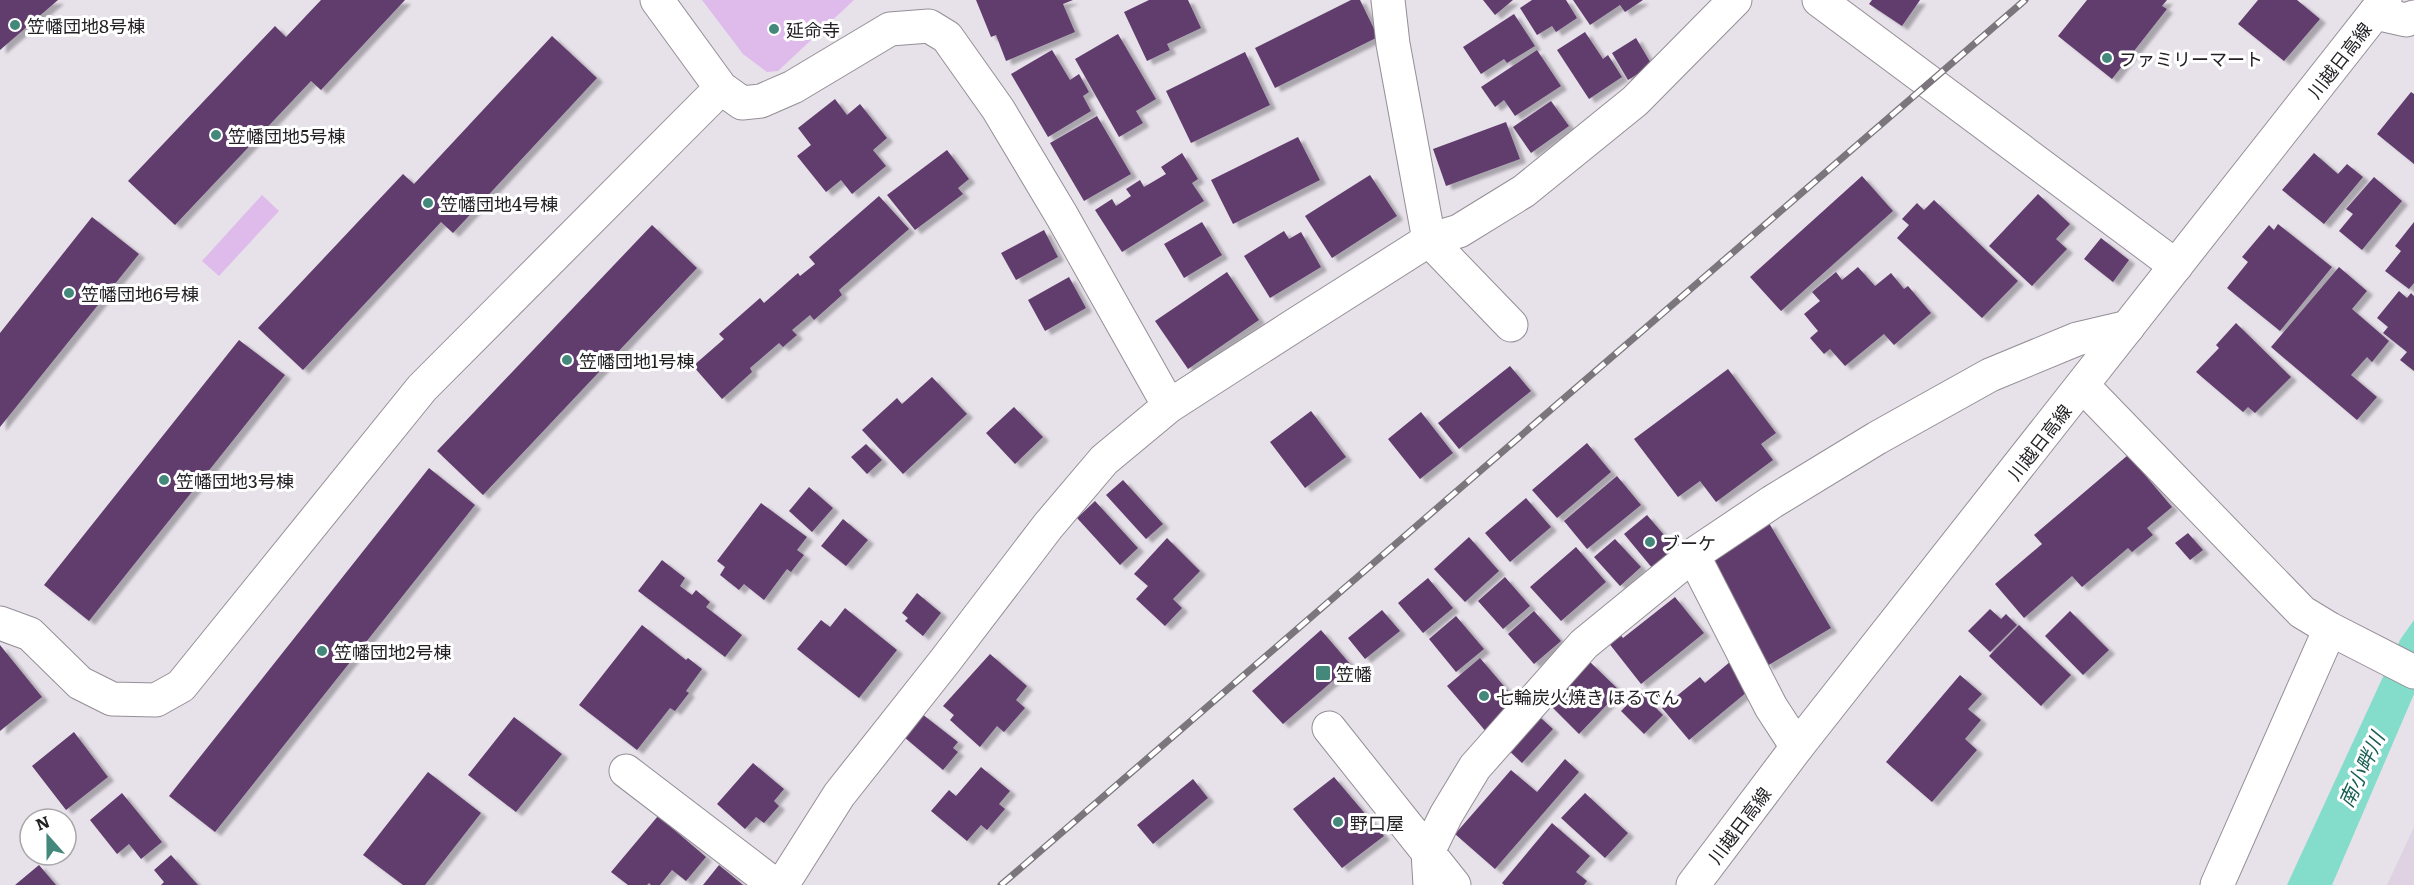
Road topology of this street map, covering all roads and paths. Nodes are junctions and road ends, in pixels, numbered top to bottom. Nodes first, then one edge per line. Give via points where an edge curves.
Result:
1 (657, 0) edge
2 (1388, 0) edge
3 (1735, 0) edge
4 (1819, 0) edge
5 (2380, 7) edge
6 (2414, 17) edge
7 (721, 88) junction
8 (1430, 240) junction
9 (2176, 266) junction
10 (1512, 325) dead end
11 (2128, 327) junction
12 (2083, 386) junction
13 (1169, 406) junction
14 (1692, 555) junction
15 (0, 623) edge
16 (2330, 629) junction
17 (2414, 672) edge
18 (1329, 728) dead end
19 (1797, 747) junction
20 (626, 771) dead end
21 (1428, 852) junction
22 (775, 885) edge
23 (782, 885) edge
24 (1430, 885) edge
25 (1454, 885) edge
26 (1693, 885) edge
27 (2217, 885) edge

1 - 7 street
2 - 8 street
3 - 8 street via 1635,101 1524,191 1459,231
4 - 9 street
5 - 6 street via 2406,20
5 - 9 street, 川越日高線
7 - 13 street via 742,103 761,101 813,77 890,29 929,26 947,37 998,109
7 - 15 street via 422,388 182,686 156,700 112,699 80,683 30,634
8 - 10 street
8 - 13 street
9 - 11 street, 川越日高線
11 - 12 street, 川越日高線
11 - 14 street via 2077,339 1990,375 1877,438
12 - 16 street via 2302,612
12 - 19 street, 川越日高線
13 - 23 street via 1104,460 1048,526 839,795
14 - 19 street via 1771,707
14 - 21 street via 1584,644 1474,767
16 - 17 street
16 - 27 street
18 - 21 street
19 - 26 street, 川越日高線
20 - 22 street
21 - 24 street
21 - 25 street

